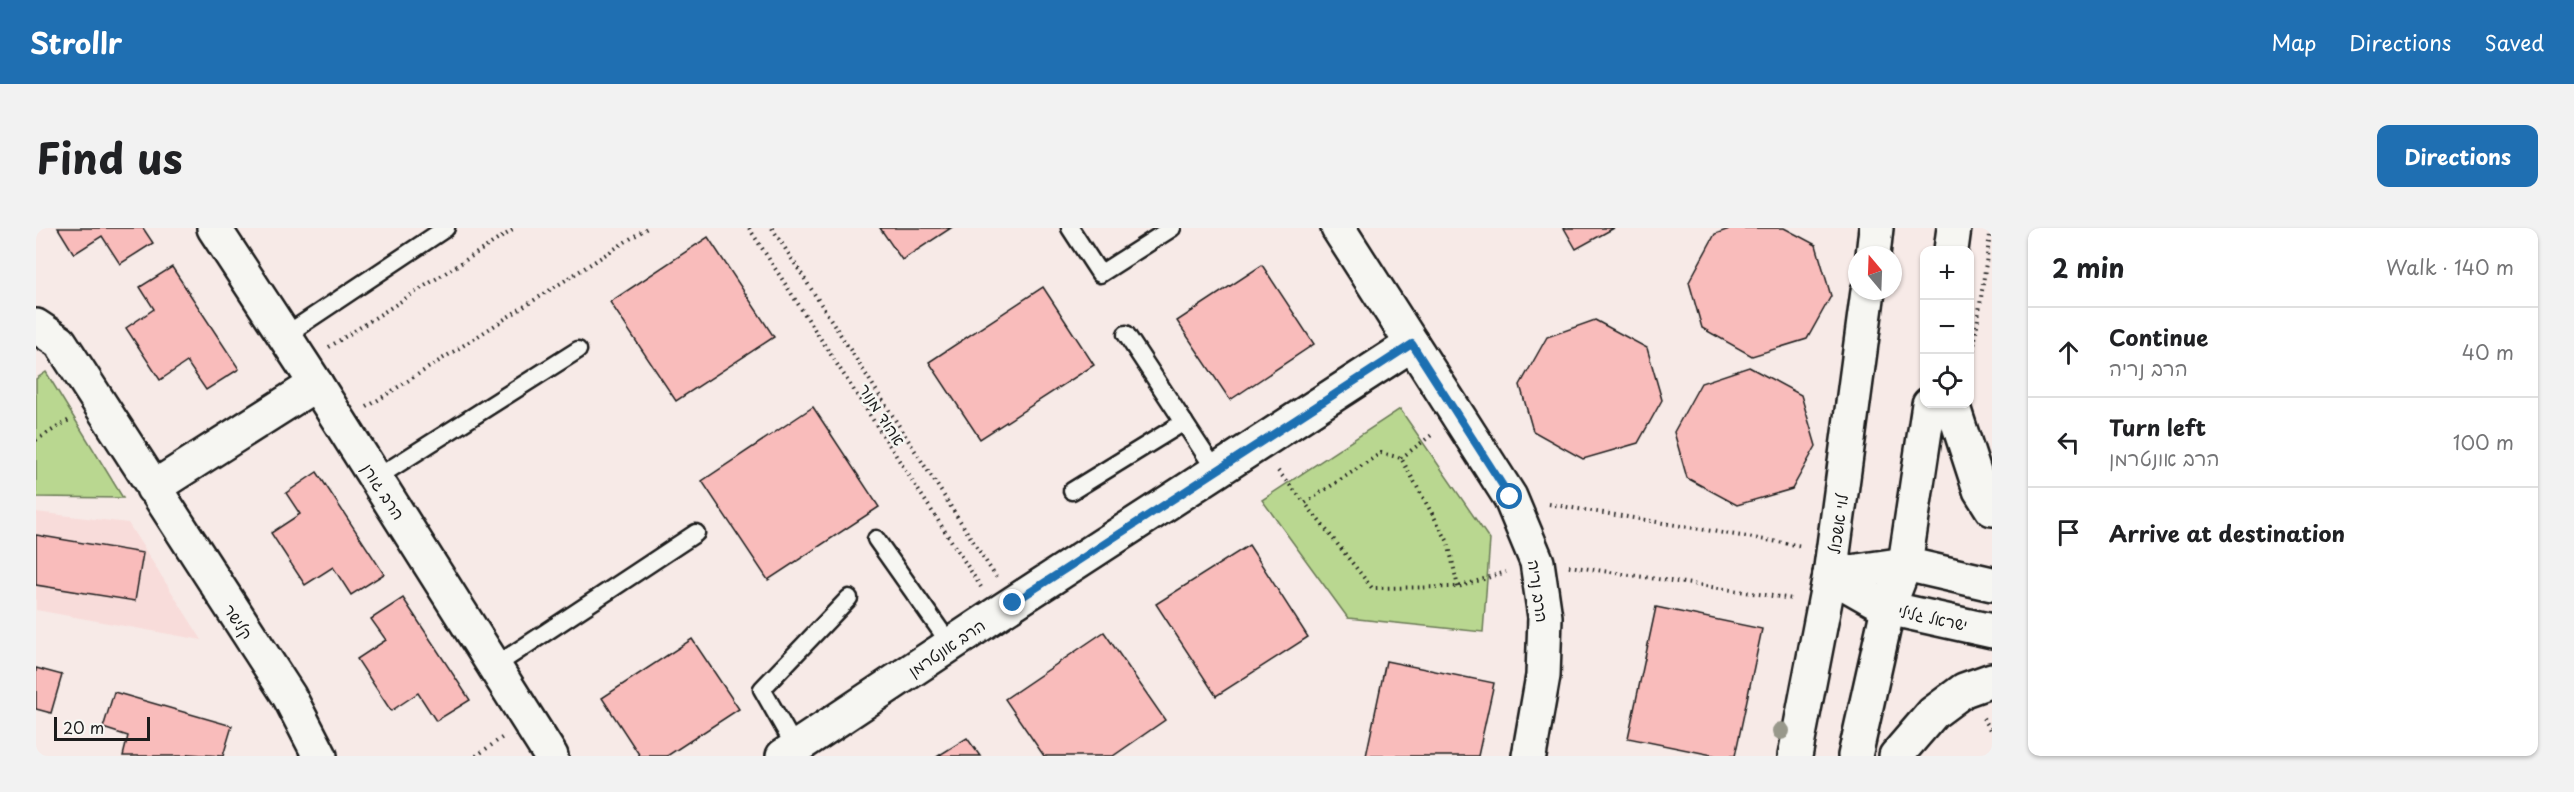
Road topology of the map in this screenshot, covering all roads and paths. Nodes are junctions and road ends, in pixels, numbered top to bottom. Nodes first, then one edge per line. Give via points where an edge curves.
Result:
1 (214, 228) edge
2 (446, 228) edge
3 (516, 228) edge
4 (647, 228) edge
5 (749, 228) edge
6 (772, 228) edge
7 (1070, 228) edge
8 (1172, 228) edge
9 (1338, 228) edge
10 (1876, 228) edge
11 (1954, 228) edge
12 (1991, 228) edge
13 (1874, 246) edge
14 (1952, 246) edge
15 (1867, 300) edge
16 (36, 326) edge
17 (1126, 334) dead end
18 (285, 336) junction
19 (1412, 344) junction
20 (578, 350) dead end
21 (1973, 354) edge
22 (309, 373) junction
23 (99, 402) junction
24 (1928, 408) edge
25 (1953, 408) edge
26 (1184, 422) junction
27 (341, 423) junction
28 (36, 440) edge
29 (1257, 445) junction
30 (1216, 471) junction
31 (376, 478) junction
32 (153, 488) junction
33 (1072, 490) dead end
34 (1510, 497) junction
35 (1305, 503) junction
36 (1992, 509) edge
37 (696, 533) dead end
38 (876, 539) dead end
39 (1537, 562) junction
40 (1832, 563) junction
41 (1905, 564) junction
42 (1992, 584) edge
43 (1458, 587) junction
44 (849, 598) dead end
45 (1800, 600) dead end
46 (1005, 608) junction
47 (1888, 608) junction
48 (1992, 631) edge
49 (950, 644) junction
50 (495, 666) junction
51 (1992, 680) edge
52 (482, 752) dead end
53 (789, 752) edge
54 (320, 756) edge
55 (476, 756) edge
56 (551, 756) edge
57 (1529, 756) edge
58 (1795, 756) edge
59 (1855, 756) edge
60 (1896, 756) edge

1 - 18 street, הרב גורן
2 - 18 lane
3 - 22 path
4 - 27 path
5 - 46 path, אהוד מנור
6 - 46 path
7 - 8 lane via 1100,274
9 - 19 street, הרב נריה
10 - 13 street
11 - 14 street
12 - 21 path
15 - 40 street, לוי אשכול
16 - 23 street, קלישר via 60,342
17 - 26 lane
18 - 22 street, הרב גורן
19 - 29 street, הרב אונטרמן
19 - 34 street, הרב נריה
20 - 31 lane
22 - 27 street, הרב גורן
22 - 32 street
23 - 28 path
23 - 32 street, קלישר
24 - 41 street
25 - 36 street via 1980,490
26 - 30 lane
26 - 33 lane
27 - 31 street, הרב גורן
29 - 30 street, הרב אונטרמן
29 - 35 path
30 - 46 street, הרב אונטרמן
31 - 50 street, הרב גורן
32 - 54 street, קלישר via 289,696
34 - 39 street, הרב נריה
34 - 40 path
35 - 43 path via 1372,588
35 - 43 path via 1381,453 1401,458 1448,542
37 - 50 lane
38 - 49 lane
39 - 43 path
39 - 45 path
39 - 57 street, הרב נריה via 1545,617 1544,676
40 - 41 street
40 - 47 street, ישראל גלילי
40 - 58 street, לוי אשכול
41 - 42 street
41 - 47 street
44 - 53 lane via 762,688
46 - 49 street, הרב אונטרמן
47 - 48 street, ישראל גלילי
47 - 59 street
49 - 53 street, הרב אונטרמן
50 - 56 street, הרב גורן
51 - 60 street via 1964,690 1934,713
52 - 55 path

